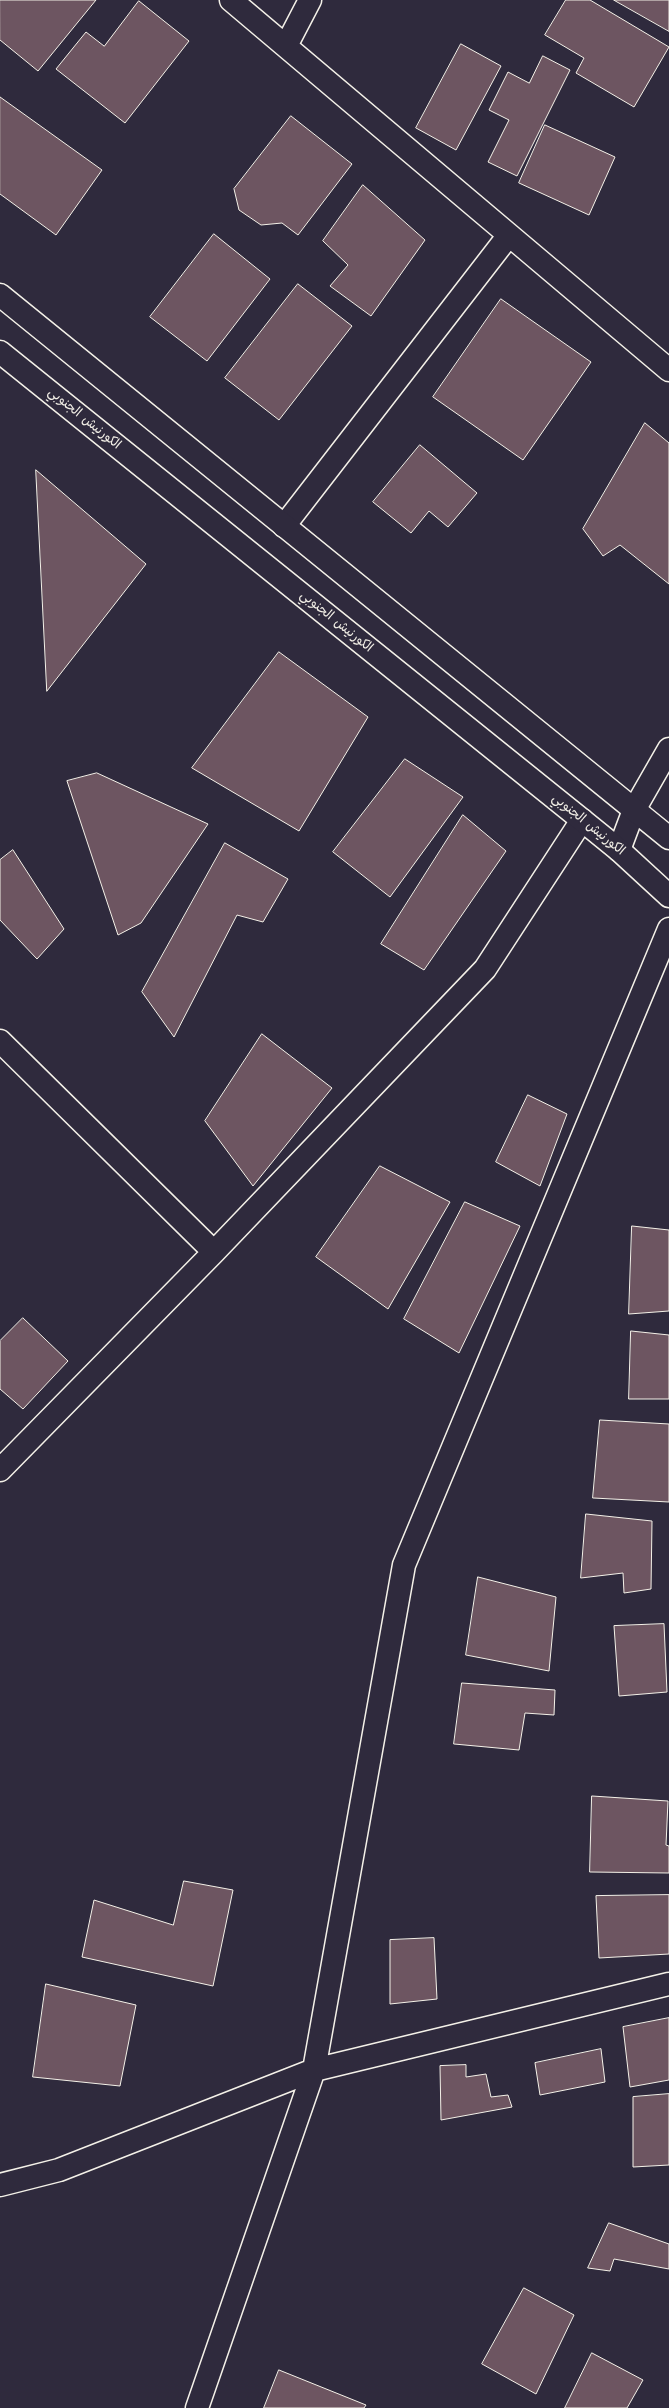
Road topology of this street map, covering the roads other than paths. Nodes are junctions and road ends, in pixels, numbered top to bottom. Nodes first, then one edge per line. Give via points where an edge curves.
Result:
1 (231, 0) edge
2 (310, 0) edge
3 (286, 46) junction
4 (509, 235) junction
5 (0, 295) edge
6 (0, 352) edge
7 (669, 370) edge
8 (284, 526) junction
9 (669, 749) edge
10 (634, 810) junction
11 (582, 820) junction
12 (669, 838) edge
13 (619, 850) junction
14 (669, 896) edge
15 (669, 929) edge
16 (0, 1042) edge
17 (214, 1252) junction
18 (0, 1470) edge
19 (669, 1984) edge
20 (314, 2070) junction
21 (0, 2185) edge
22 (197, 2408) edge

1 - 3 street
2 - 3 street
3 - 4 street
4 - 7 street
4 - 8 street
5 - 8 street
6 - 11 street, الكورنيش الجنوبي
8 - 10 street
9 - 10 street
10 - 12 street
10 - 13 street
11 - 13 street, الكورنيش الجنوبي
11 - 17 street via 485,969
13 - 14 street, الكورنيش الجنوبي
15 - 20 street via 404,1565
16 - 17 street
17 - 18 street
19 - 20 street
20 - 21 street via 58,2170
20 - 22 street

